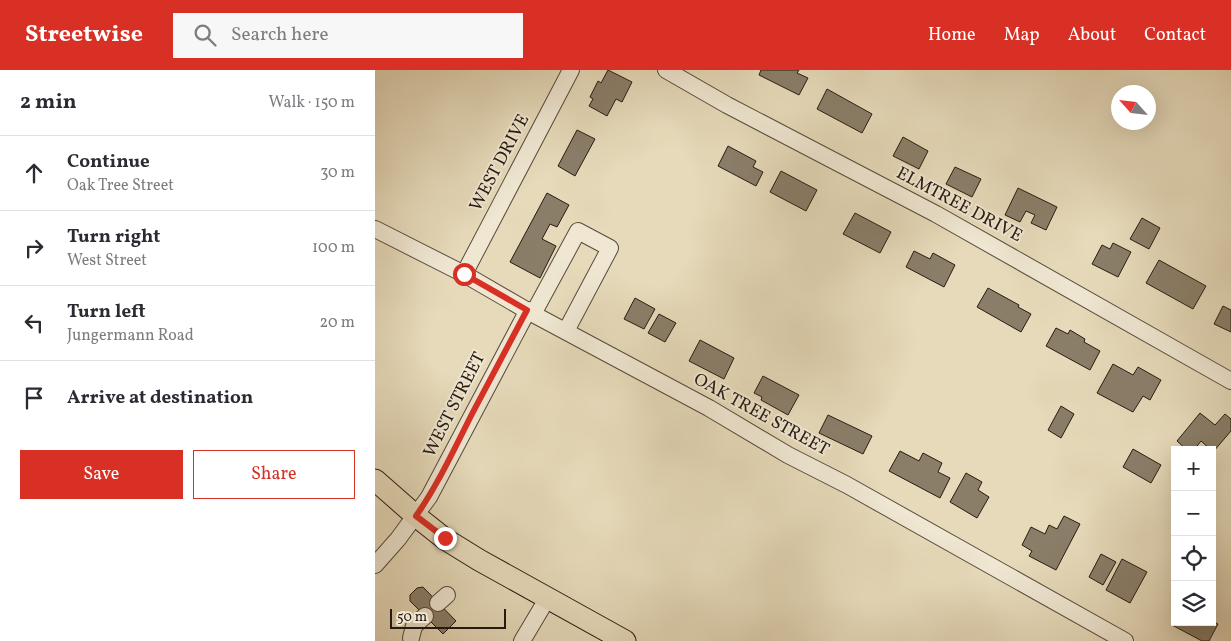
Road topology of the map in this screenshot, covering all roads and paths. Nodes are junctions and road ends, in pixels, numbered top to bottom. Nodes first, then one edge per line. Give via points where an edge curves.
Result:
1 (571, 70) edge
2 (666, 70) edge
3 (375, 230) edge
4 (464, 274) junction
5 (530, 312) junction
6 (566, 331) junction
7 (1231, 381) edge
8 (375, 480) edge
9 (416, 516) junction
10 (375, 566) edge
11 (547, 598) junction
12 (425, 616) dead end
13 (411, 638) dead end
14 (522, 641) edge
15 (625, 641) edge
16 (1125, 641) edge

1 - 4 street, WEST DRIVE
2 - 7 street, ELMTREE DRIVE via 936,214
3 - 4 street, OAK TREE STREET
4 - 5 street, OAK TREE STREET
5 - 6 street, OAK TREE STREET
5 - 6 street, WEST STREET via 578,231 610,248
5 - 9 street, WEST STREET via 473,412 447,466
6 - 16 street, OAK TREE STREET
8 - 9 main road
9 - 10 street, WEST STREET
9 - 11 main road via 472,556
11 - 14 street
11 - 15 main road
12 - 13 street via 413,626

